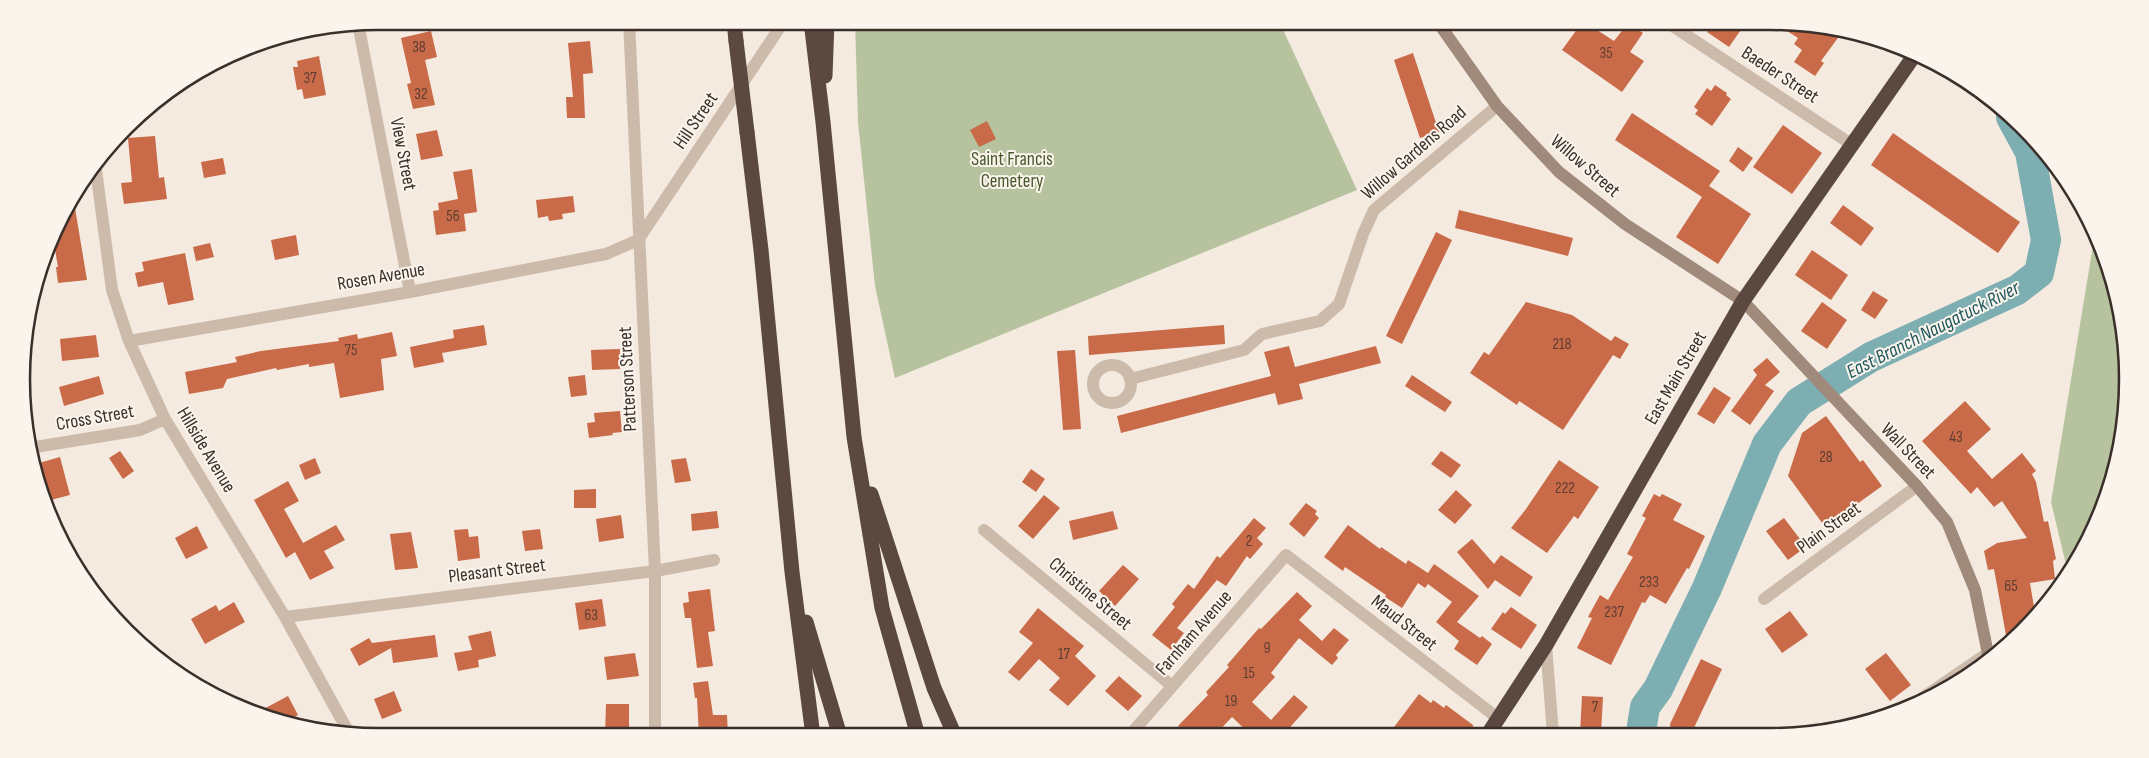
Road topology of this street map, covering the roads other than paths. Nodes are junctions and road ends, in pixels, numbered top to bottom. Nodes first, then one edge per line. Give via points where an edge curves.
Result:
1 (629, 30) edge
2 (735, 30) edge
3 (778, 30) edge
4 (812, 30) edge
5 (827, 30) edge
6 (1443, 30) edge
7 (1678, 30) edge
8 (360, 31) edge
9 (1911, 60) edge
10 (1497, 106) junction
11 (823, 122) junction
12 (1851, 144) junction
13 (97, 174) edge
14 (638, 240) junction
15 (410, 292) junction
16 (1743, 301) junction
17 (129, 341) junction
18 (1130, 378) dead end
19 (165, 419) junction
20 (854, 436) junction
21 (37, 447) edge
22 (1917, 486) junction
23 (984, 530) dead end
24 (1286, 555) joint
25 (714, 560) dead end
26 (655, 571) junction
27 (792, 572) junction
28 (1764, 599) dead end
29 (285, 617) junction
30 (1546, 645) junction
31 (1987, 652) edge
32 (1172, 686) junction
33 (1499, 719) junction
34 (345, 726) edge
35 (655, 728) edge
36 (812, 728) edge
37 (838, 728) edge
38 (916, 728) edge
39 (952, 728) edge
40 (1136, 728) edge
41 (1492, 728) edge
42 (1553, 728) edge

1 - 14 street, Patterson Street
2 - 27 highway, bridge via 761,250
3 - 14 street, Hill Street
4 - 11 highway
5 - 11 highway
6 - 10 street, Willow Street
7 - 12 street, Baeder Street
8 - 15 street, View Street
9 - 12 highway, East Main Street
10 - 16 street, Willow Street via 1559,172 1625,224
10 - 18 street, Willow Gardens Road via 1374,210 1362,234 1339,304 1320,320 1262,334 1244,350
11 - 20 highway
12 - 16 highway, East Main Street
13 - 17 street, Hillside Avenue via 112,290
14 - 15 street, Rosen Avenue via 606,254
14 - 26 street, Patterson Street
15 - 17 street, Rosen Avenue
16 - 22 street, Wall Street
16 - 30 highway, East Main Street
17 - 19 street, Hillside Avenue
19 - 21 street, Cross Street via 140,430
19 - 29 street, Hillside Avenue
20 - 38 highway via 882,608
20 - 39 highway via 931,679
22 - 28 street, Plain Street
22 - 31 street, Wall Street via 1947,522 1975,590
23 - 32 street, Christine Street
24 - 32 street, Farnham Avenue
24 - 33 street, Maud Street
25 - 26 street, Pleasant Street
26 - 29 street, Pleasant Street
26 - 35 street, Patterson Street
27 - 36 highway
27 - 37 highway
29 - 34 street, Hillside Avenue
30 - 33 highway, East Main Street
30 - 42 street
32 - 40 street, Farnham Avenue
33 - 41 highway, East Main Street

